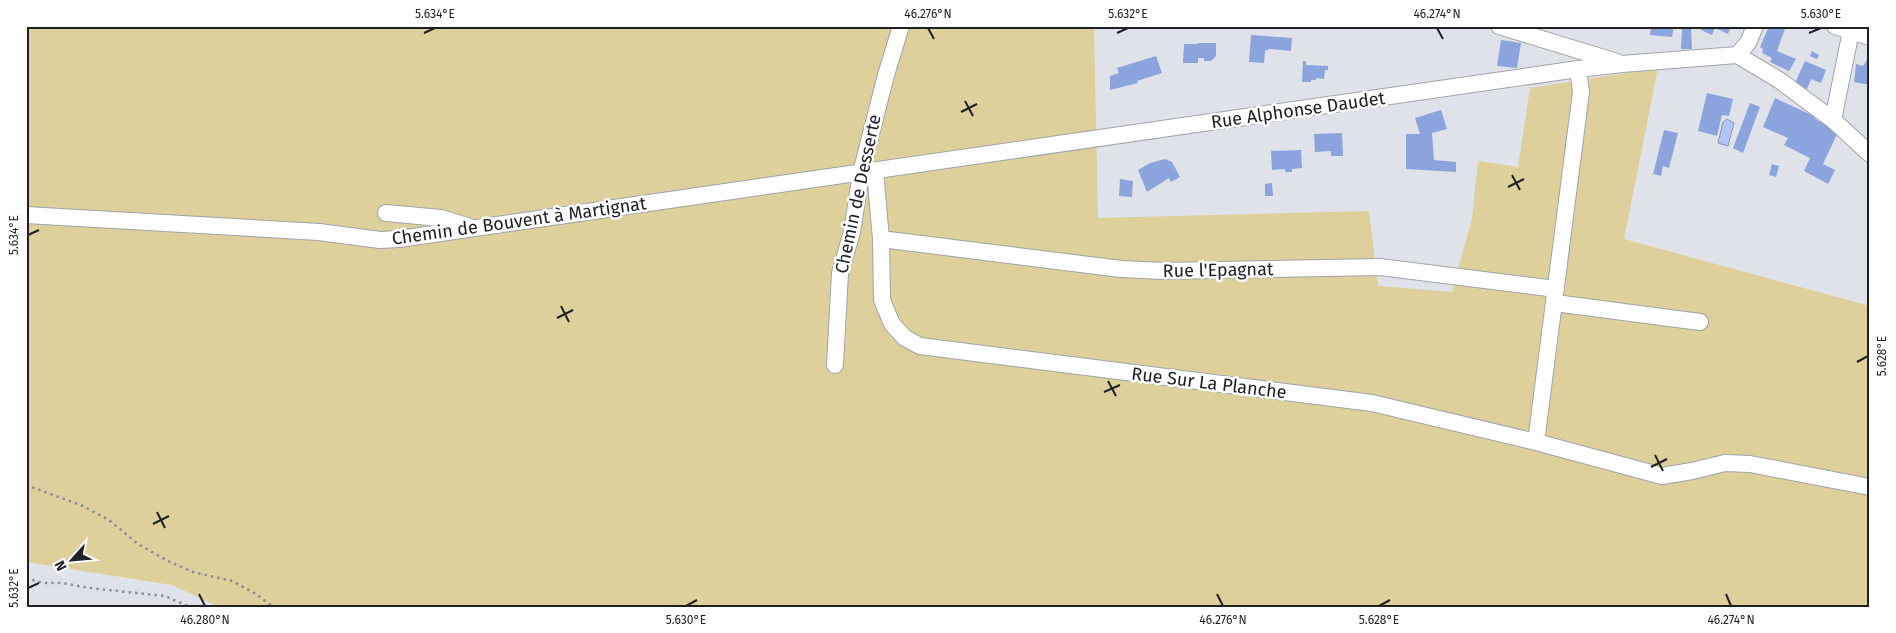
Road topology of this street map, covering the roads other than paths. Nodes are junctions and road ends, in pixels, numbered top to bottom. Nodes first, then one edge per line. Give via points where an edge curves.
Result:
1 (901, 26) edge
2 (1499, 26) edge
3 (1754, 26) edge
4 (1835, 26) edge
5 (1851, 31) junction
6 (1870, 36) edge
7 (1737, 55) junction
8 (1622, 64) junction
9 (1578, 69) junction
10 (1833, 120) junction
11 (1870, 154) edge
12 (868, 172) junction
13 (386, 213) dead end
14 (26, 215) edge
15 (474, 229) junction
16 (881, 239) junction
17 (1556, 296) junction
18 (1700, 322) dead end
19 (835, 365) dead end
20 (1536, 442) junction
21 (1870, 487) edge

1 - 12 street, Chemin de Desserte via 886,75
2 - 8 street
3 - 7 street via 1748,42
4 - 5 street
5 - 6 street
5 - 10 street
7 - 8 street, Rue Alphonse Daudet
7 - 10 street via 1779,80
8 - 9 street, Rue Alphonse Daudet
9 - 12 street, Rue Alphonse Daudet
9 - 17 street via 1581,92
10 - 11 street
12 - 15 street, Chemin de Bouvent à Martignat
12 - 16 street, Rue Sur La Planche
12 - 19 street, Chemin de Desserte via 840,273
13 - 15 street via 440,218
14 - 15 street, Chemin de Bouvent à Martignat via 319,232 380,240
16 - 17 street, Rue l'Epagnat via 1121,269 1380,267
16 - 20 street, Rue Sur La Planche via 882,300 892,324 905,338 920,346 1372,403
17 - 18 street, Rue l'Epagnat
17 - 20 street
20 - 21 street, Rue Sur La Planche via 1662,476 1725,463 1750,464

